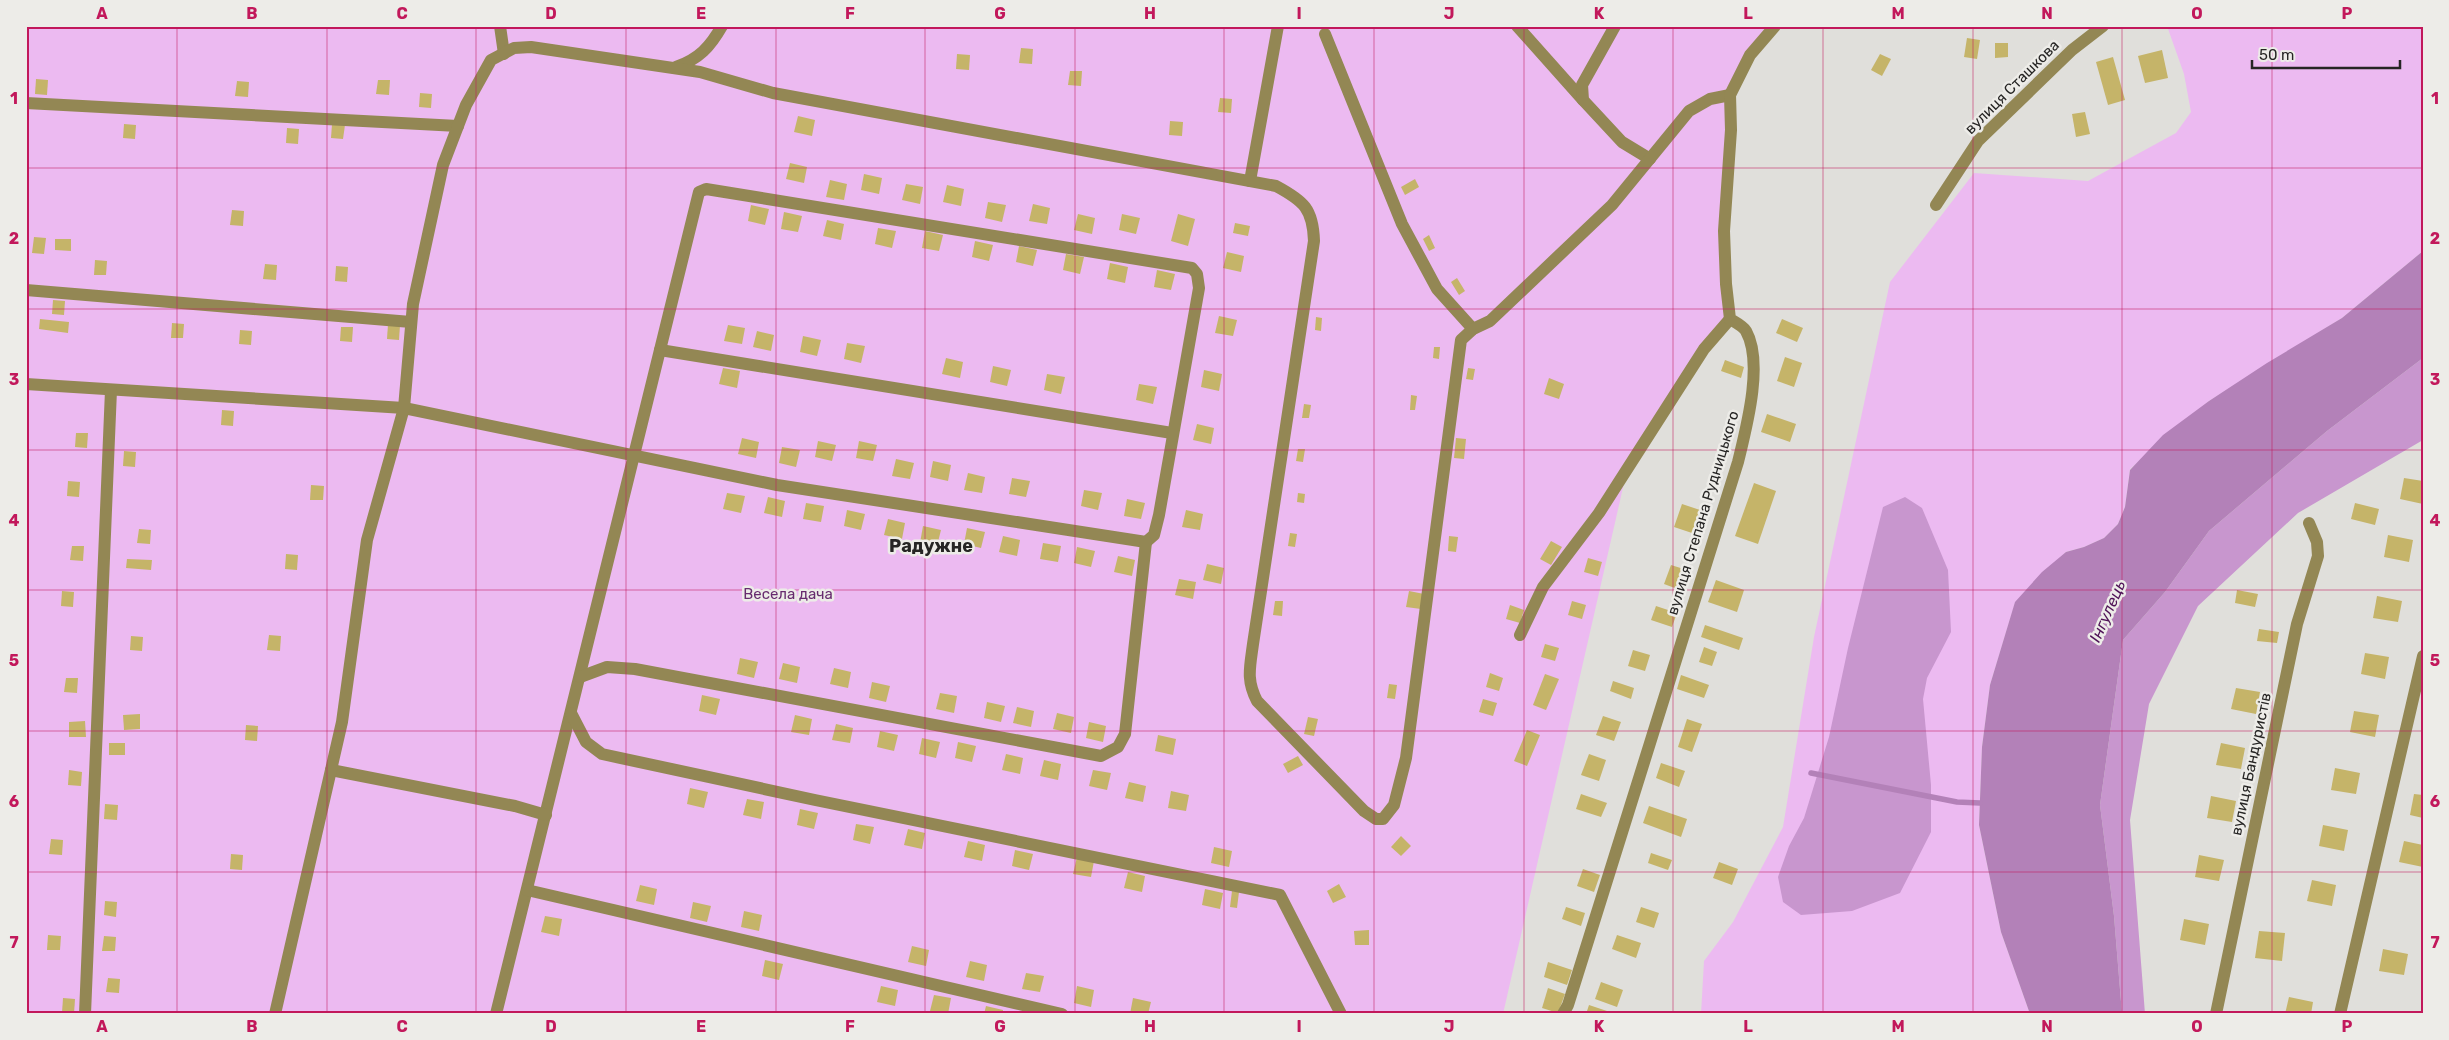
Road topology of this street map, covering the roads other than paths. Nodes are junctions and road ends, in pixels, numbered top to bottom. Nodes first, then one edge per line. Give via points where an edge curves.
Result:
1 (500, 26) edge
2 (722, 26) edge
3 (1278, 26) edge
4 (1518, 26) edge
5 (1615, 26) edge
6 (1775, 26) edge
7 (2103, 26) edge
8 (1325, 34) dead end
9 (504, 54) junction
10 (674, 68) junction
11 (1730, 95) junction
12 (1582, 100) junction
13 (26, 104) edge
14 (458, 126) junction
15 (1650, 159) junction
16 (1250, 181) junction
17 (1936, 205) dead end
18 (26, 290) edge
19 (1730, 319) junction
20 (411, 322) junction
21 (1473, 330) junction
22 (660, 350) junction
23 (26, 384) edge
24 (112, 390) junction
25 (404, 408) junction
26 (1172, 432) junction
27 (635, 456) junction
28 (2309, 523) dead end
29 (1146, 542) junction
30 (1520, 635) dead end
31 (2423, 656) edge
32 (580, 677) junction
33 (571, 713) junction
34 (331, 770) junction
35 (546, 815) junction
36 (527, 890) junction
37 (85, 1014) edge
38 (275, 1014) edge
39 (496, 1014) edge
40 (1062, 1014) edge
41 (1341, 1014) edge
42 (1563, 1014) edge
43 (2216, 1014) edge
44 (2340, 1014) edge

1 - 9 street
2 - 10 street via 705,52 694,61
3 - 16 street
4 - 12 street
5 - 12 street via 1582,85
6 - 11 street via 1750,55
7 - 17 street, вулиця Сташкова via 2072,50 1978,141
8 - 21 street via 1402,224 1437,289
9 - 10 street via 514,48 531,47
9 - 14 street via 492,60 466,105
10 - 16 street via 773,93
11 - 15 street via 1710,99 1689,111
11 - 19 street via 1732,130 1724,231
12 - 15 street via 1622,142
13 - 14 street
14 - 20 street via 443,164 412,304
15 - 21 street via 1612,205 1490,322
16 - 21 street via 1276,186 1293,195 1313,221 1314,241 1252,644 1250,687 1257,702 1364,811 1376,819 1384,820 1394,805 1406,758 1461,340
18 - 20 street
19 - 30 street via 1704,349 1599,513 1543,587
19 - 42 street, вулиця Степана Рудницького via 1745,330 1752,348 1752,406 1729,490
20 - 25 street
22 - 26 street
22 - 26 street via 698,192 716,190 1192,268 1200,288
22 - 27 street
23 - 24 street
24 - 25 street
24 - 37 street
25 - 27 street
25 - 34 street via 367,540 342,722
26 - 29 street via 1154,535
27 - 29 street via 777,485
27 - 32 street
28 - 43 street, вулиця Бандуристів via 2317,542 2318,556 2297,624
29 - 32 street via 1125,734 1118,747 1101,756 635,670 607,667
31 - 44 street
32 - 33 street
33 - 35 street
33 - 41 street via 586,742 602,754 1280,895
34 - 35 street
34 - 38 street
35 - 36 street
36 - 39 street
36 - 40 street

